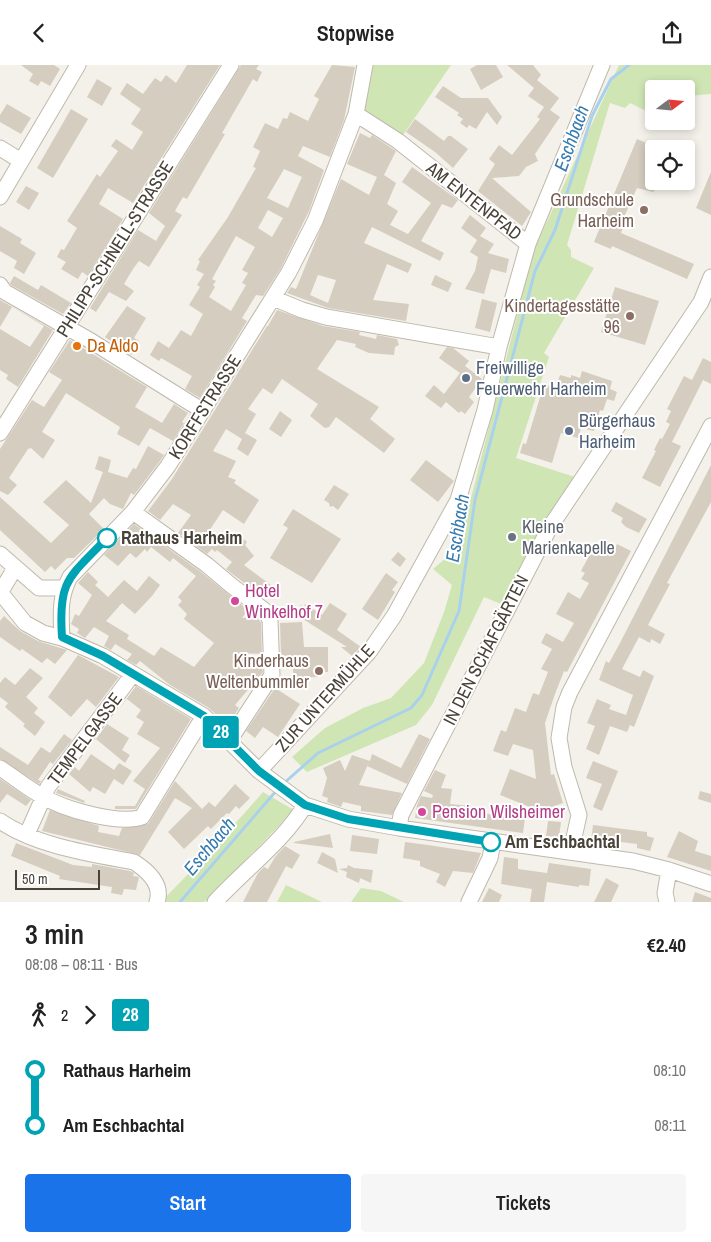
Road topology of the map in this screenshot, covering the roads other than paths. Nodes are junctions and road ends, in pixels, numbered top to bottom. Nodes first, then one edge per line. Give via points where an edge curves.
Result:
1 (78, 65) edge
2 (231, 65) edge
3 (365, 65) edge
4 (602, 65) edge
5 (356, 114) junction
6 (0, 149) edge
7 (21, 161) junction
8 (0, 197) edge
9 (528, 244) junction
10 (711, 277) edge
11 (0, 285) edge
12 (273, 298) junction
13 (706, 304) edge
14 (65, 328) junction
15 (499, 347) junction
16 (203, 411) junction
17 (711, 425) edge
18 (0, 433) edge
19 (133, 512) junction
20 (0, 554) edge
21 (15, 568) junction
22 (64, 588) junction
23 (0, 593) edge
24 (62, 637) junction
25 (133, 674) junction
26 (204, 716) junction
27 (229, 741) junction
28 (0, 768) edge
29 (263, 775) junction
30 (43, 797) junction
31 (305, 805) junction
32 (0, 821) edge
33 (400, 829) junction
34 (28, 834) junction
35 (493, 842) junction
36 (571, 851) junction
37 (669, 870) junction
38 (711, 885) edge
39 (157, 902) edge
40 (215, 902) edge
41 (469, 902) edge
42 (667, 902) edge

1 - 7 street
2 - 14 street, PHILIPP-SCHNELL-STRASSE
3 - 5 street, KORFFSTRASSE
4 - 9 street
5 - 9 street, AM ENTENPFAD via 398,141
5 - 12 street, KORFFSTRASSE via 303,247
6 - 7 street
7 - 8 street
9 - 15 street, AM ENTENPFAD
10 - 13 street, IN DEN SCHAFGÄRTEN
11 - 14 street via 5,292
12 - 15 street via 326,317
12 - 16 street, KORFFSTRASSE
13 - 33 street, IN DEN SCHAFGÄRTEN via 550,527 400,815
14 - 16 street
14 - 18 street, PHILIPP-SCHNELL-STRASSE
15 - 29 street, ZUR UNTERMÜHLE via 463,490 394,616 352,672 300,724
16 - 19 street, KORFFSTRASSE via 168,466
17 - 36 street via 564,707 560,751 579,815
19 - 22 street, KORFFSTRASSE via 70,577
19 - 27 street via 207,565 264,610 270,620 272,675
20 - 21 street
21 - 22 street via 39,588
21 - 23 street
22 - 24 street
23 - 24 street via 25,623 43,633
24 - 25 street
25 - 26 street
25 - 30 street, TEMPELGASSE
26 - 27 street
26 - 30 street via 142,817 122,819 96,815
27 - 29 street
28 - 30 street
29 - 31 street
30 - 34 street, TEMPELGASSE
31 - 33 street via 348,819
31 - 40 street via 296,820
32 - 34 street
33 - 35 street
34 - 39 street via 62,847 134,862 143,868 159,889
35 - 36 street
35 - 41 street via 490,858
36 - 37 street
37 - 38 street
37 - 42 street via 665,893

